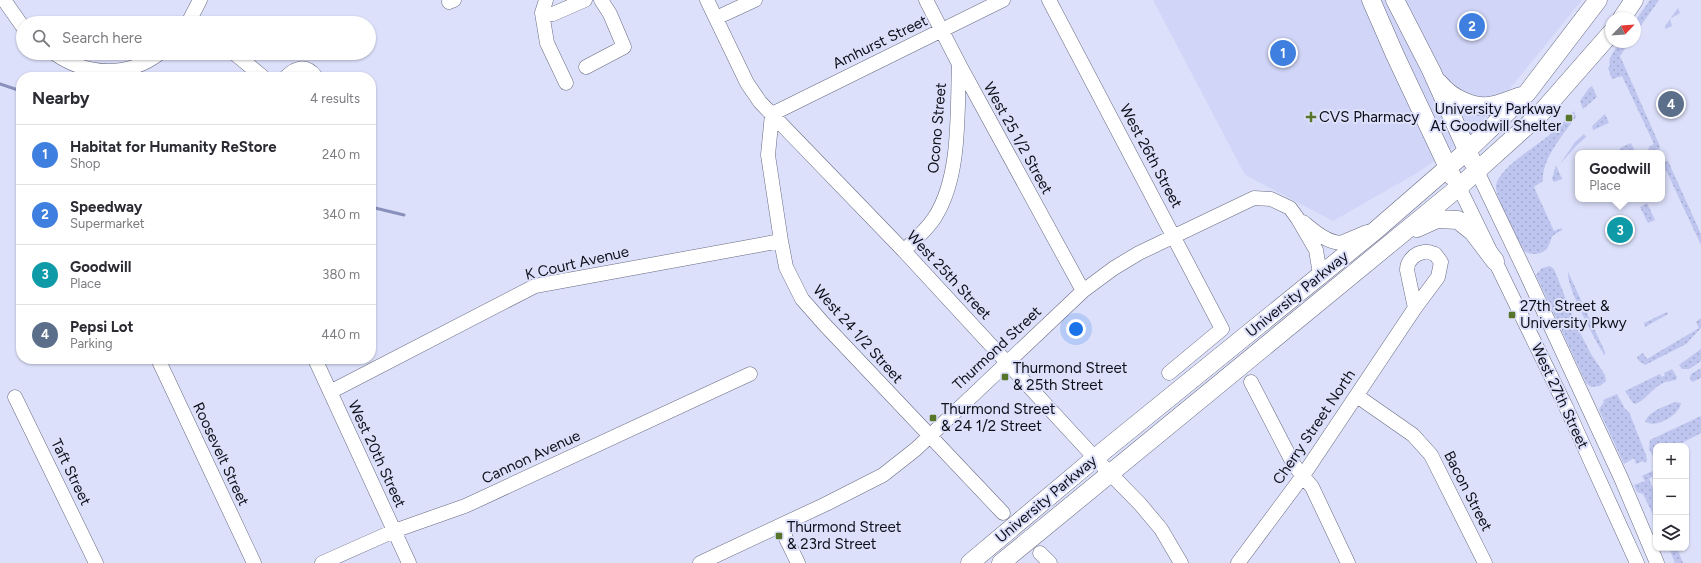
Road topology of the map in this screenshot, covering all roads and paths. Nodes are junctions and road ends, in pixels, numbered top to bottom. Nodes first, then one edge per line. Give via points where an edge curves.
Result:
1 (4, 0) edge
2 (200, 0) edge
3 (586, 0) edge
4 (601, 0) edge
5 (707, 0) edge
6 (755, 0) edge
7 (926, 0) edge
8 (1003, 0) edge
9 (1049, 0) edge
10 (1371, 0) edge
11 (1395, 0) edge
12 (1598, 0) edge
13 (544, 6) edge
14 (193, 16) edge
15 (16, 17) edge
16 (716, 18) junction
17 (942, 30) junction
18 (1411, 30) junction
19 (1388, 39) junction
20 (1605, 40) edge
21 (67, 60) edge
22 (148, 60) edge
23 (242, 60) edge
24 (959, 64) junction
25 (586, 67) dead end
26 (110, 72) edge
27 (110, 72) edge
28 (257, 72) edge
29 (292, 72) edge
30 (312, 72) edge
31 (1432, 73) junction
32 (566, 83) dead end
33 (1527, 93) junction
34 (772, 114) junction
35 (1467, 151) junction
36 (1447, 167) junction
37 (1477, 171) junction
38 (1459, 187) junction
39 (1298, 219) junction
40 (1376, 230) junction
41 (1399, 235) junction
42 (1174, 236) junction
43 (781, 241) junction
44 (904, 251) junction
45 (1495, 261) junction
46 (1320, 274) junction
47 (1083, 291) junction
48 (1415, 308) dead end
49 (1007, 362) junction
50 (160, 364) edge
51 (317, 364) edge
52 (1169, 373) dead end
53 (750, 374) dead end
54 (1250, 382) dead end
55 (330, 392) junction
56 (16, 396) dead end
57 (1357, 396) junction
58 (929, 436) junction
59 (1095, 458) junction
60 (1110, 474) junction
61 (1302, 477) junction
62 (1003, 513) dead end
63 (780, 526) junction
64 (394, 531) junction
65 (1040, 553) dead end
66 (96, 563) edge
67 (254, 563) edge
68 (322, 563) edge
69 (409, 563) edge
70 (700, 563) edge
71 (798, 563) edge
72 (970, 563) edge
73 (1000, 563) edge
74 (1050, 563) edge
75 (1181, 563) edge
76 (1238, 563) edge
77 (1348, 563) edge
78 (1485, 563) edge
79 (1637, 563) edge
80 (1657, 563) edge

1 - 15 street
2 - 14 street
3 - 13 street via 553,14
4 - 25 street via 624,47
5 - 16 street, West 25th Street
6 - 16 street
7 - 17 street, West 25 1/2 Street
8 - 17 street, Amhurst Street
9 - 42 street, West 26th Street
10 - 19 main road, West 27th Street
11 - 18 main road
12 - 33 main road, University Parkway
13 - 32 street via 548,43
16 - 34 street, West 25th Street via 747,83
17 - 24 street, West 25 1/2 Street
17 - 34 street, Amhurst Street
18 - 19 main road
18 - 31 main road
19 - 36 main road, West 27th Street
20 - 37 main road, University Parkway via 1540,114
21 - 26 street
22 - 27 street via 128,69
23 - 28 street
24 - 44 street, Ocono Street via 951,180 935,217
24 - 47 street, West 25 1/2 Street
29 - 30 street via 302,67
31 - 33 main road via 1445,90 1467,103 1476,105 1494,105
31 - 35 main road
33 - 35 main road, University Parkway
34 - 43 street, West 24 1/2 Street via 768,155
34 - 44 street, West 25th Street
35 - 36 main road, University Parkway
35 - 37 main road
36 - 38 main road, West 27th Street
36 - 40 main road, University Parkway
37 - 38 main road, University Parkway
37 - 80 street, West 27th Street via 1621,478
38 - 41 main road, University Parkway
38 - 45 street, West 27th Street
39 - 40 street, Thurmond Street via 1336,243
39 - 42 street, Thurmond Street via 1290,208 1281,203 1271,199 1254,198
39 - 46 street, Thurmond Street via 1316,250
40 - 46 main road, University Parkway
41 - 45 main road via 1437,219 1458,220 1473,232
41 - 60 main road, University Parkway
42 - 47 street, Thurmond Street via 1114,268
42 - 52 street, West 26th Street via 1222,329
43 - 55 street, K Court Avenue via 535,286
43 - 58 street, West 24 1/2 Street via 786,267 802,299
44 - 49 street, West 25th Street
45 - 79 street, West 27th Street via 1566,407
46 - 59 main road, University Parkway
47 - 49 street, Thurmond Street
48 - 57 street, Cherry Street North
49 - 58 street, Thurmond Street
49 - 59 street, West 25th Street
50 - 67 street, Roosevelt Street
51 - 55 street, West 20th Street
53 - 64 street, Cannon Avenue via 465,506
54 - 61 street
55 - 64 street, West 20th Street
56 - 66 street, Taft Street
57 - 61 street, Cherry Street North
57 - 78 street, Bacon Street via 1413,435 1431,455
58 - 62 street, West 24 1/2 Street
58 - 63 street, Thurmond Street via 883,475
59 - 60 street, West 25th Street
59 - 72 main road, University Parkway
60 - 73 main road, University Parkway
60 - 75 street, West 25th Street via 1161,529
61 - 76 street, Cherry Street North
61 - 77 street via 1312,487
63 - 70 street, Thurmond Street
63 - 71 street
64 - 68 street, Cannon Avenue
64 - 69 street, West 20th Street
65 - 74 street

